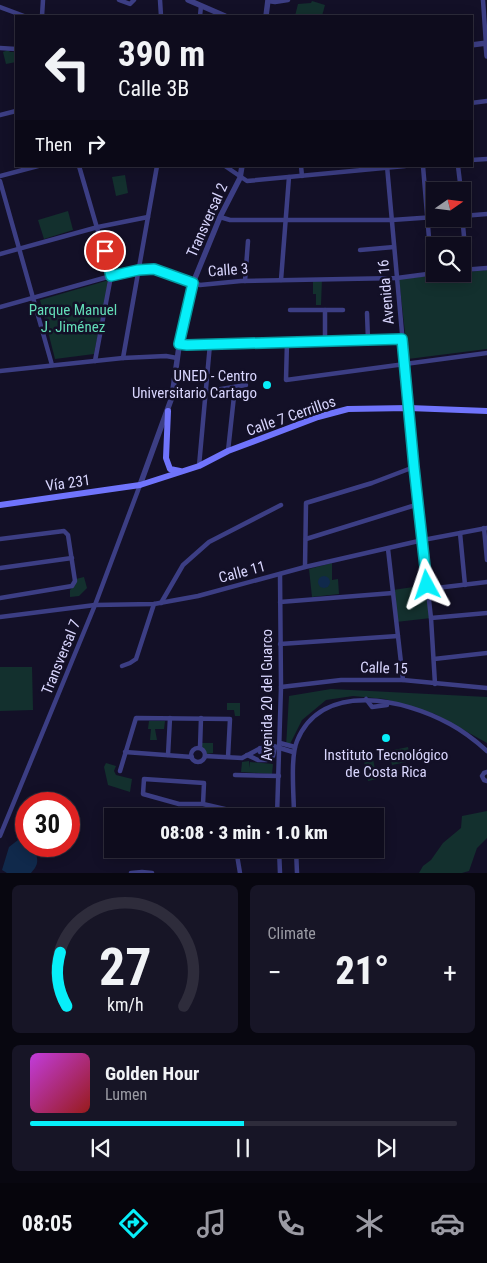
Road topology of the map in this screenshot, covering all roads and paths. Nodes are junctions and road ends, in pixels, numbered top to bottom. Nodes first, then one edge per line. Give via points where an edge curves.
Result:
1 (42, 0) edge
2 (119, 0) edge
3 (160, 0) edge
4 (190, 0) edge
5 (288, 0) edge
6 (483, 0) edge
7 (133, 2) edge
8 (201, 6) junction
9 (268, 6) edge
10 (0, 7) edge
11 (21, 15) edge
12 (42, 15) edge
13 (161, 15) edge
14 (200, 15) edge
15 (223, 15) edge
16 (486, 43) edge
17 (473, 45) edge
18 (0, 48) edge
19 (15, 49) edge
20 (487, 56) edge
21 (487, 101) edge
22 (473, 102) edge
23 (15, 111) edge
24 (0, 115) edge
25 (487, 159) edge
26 (473, 160) edge
27 (34, 167) edge
28 (79, 167) edge
29 (157, 167) edge
30 (225, 167) edge
31 (242, 167) edge
32 (301, 167) edge
33 (387, 167) edge
34 (423, 167) edge
35 (458, 167) edge
36 (344, 169) edge
37 (0, 176) edge
38 (302, 176) junction
39 (289, 177) junction
40 (240, 178) junction
41 (0, 181) edge
42 (460, 182) edge
43 (426, 204) edge
44 (487, 214) edge
45 (471, 215) edge
46 (148, 217) junction
47 (220, 217) junction
48 (426, 217) edge
49 (286, 220) junction
50 (392, 220) junction
51 (98, 227) junction
52 (248, 241) dead end
53 (394, 247) junction
54 (19, 249) junction
55 (360, 250) dead end
56 (0, 254) edge
57 (487, 268) edge
58 (471, 269) edge
59 (138, 270) junction
60 (426, 275) edge
61 (111, 276) junction
62 (397, 278) junction
63 (281, 280) junction
64 (245, 281) junction
65 (193, 283) junction
66 (33, 298) junction
67 (0, 307) edge
68 (290, 310) dead end
69 (325, 310) junction
70 (343, 310) dead end
71 (367, 313) dead end
72 (402, 339) junction
73 (368, 340) junction
74 (326, 341) junction
75 (287, 342) junction
76 (179, 344) junction
77 (210, 344) junction
78 (487, 353) edge
79 (124, 358) junction
80 (177, 358) junction
81 (95, 361) junction
82 (405, 364) junction
83 (52, 365) junction
84 (0, 371) edge
85 (246, 386) dead end
86 (235, 387) junction
87 (206, 392) junction
88 (172, 397) junction
89 (409, 408) junction
90 (168, 411) junction
91 (487, 411) edge
92 (228, 451) junction
93 (199, 466) junction
94 (414, 467) junction
95 (182, 472) junction
96 (140, 485) junction
97 (418, 504) junction
98 (0, 505) edge
99 (281, 506) dead end
100 (486, 528) edge
101 (460, 533) junction
102 (0, 539) edge
103 (306, 539) junction
104 (423, 540) junction
105 (388, 549) junction
106 (72, 558) junction
107 (487, 560) edge
108 (305, 567) junction
109 (0, 568) edge
110 (280, 574) junction
111 (487, 582) edge
112 (465, 585) junction
113 (428, 589) junction
114 (393, 593) junction
115 (0, 598) edge
116 (280, 602) junction
117 (161, 603) junction
118 (154, 604) junction
119 (95, 605) junction
120 (487, 613) edge
121 (0, 617) edge
122 (431, 618) junction
123 (398, 636) junction
124 (280, 644) junction
125 (487, 653) edge
126 (434, 659) junction
127 (122, 666) dead end
128 (403, 680) junction
129 (436, 684) junction
130 (281, 687) junction
131 (487, 688) edge
132 (170, 718) junction
133 (201, 718) junction
134 (278, 746) junction
135 (200, 748) junction
136 (260, 748) junction
137 (294, 750) junction
138 (486, 750) edge
139 (125, 752) junction
140 (262, 754) junction
141 (168, 755) junction
142 (247, 755) junction
143 (205, 756) junction
144 (192, 757) junction
145 (228, 757) junction
146 (267, 760) junction
147 (279, 763) junction
148 (120, 771) dead end
149 (487, 772) edge
150 (235, 775) dead end
151 (279, 776) junction
152 (487, 781) edge
153 (202, 804) junction
154 (220, 808) edge
155 (277, 808) edge
156 (294, 808) edge
157 (0, 836) edge
158 (238, 858) edge
159 (279, 858) edge
160 (296, 858) edge
161 (131, 873) edge
162 (152, 873) edge
163 (240, 873) edge
164 (280, 873) edge
165 (297, 873) edge

1 - 12 street
2 - 7 street
3 - 13 street
4 - 8 street
5 - 9 street
6 - 16 street
8 - 14 street
8 - 15 street
10 - 11 street
16 - 17 street
16 - 20 street
18 - 19 street
21 - 22 street
23 - 24 street
25 - 26 street
27 - 37 street
28 - 51 street
29 - 46 street
30 - 40 street
31 - 40 street, Transversal 2
32 - 38 street
33 - 36 street
33 - 50 street, Avenida 16
34 - 43 street
35 - 42 street
36 - 38 street
38 - 39 street
39 - 40 street via 247,181
39 - 49 street
40 - 47 street, Transversal 2
41 - 54 street
44 - 45 street
46 - 51 street
46 - 59 street
47 - 49 street via 230,220
47 - 65 street, Transversal 2
48 - 50 street
49 - 50 street
49 - 63 street
50 - 53 street, Avenida 16
51 - 54 street
51 - 61 street
52 - 64 street
53 - 55 street
53 - 62 street, Avenida 16
54 - 56 street
54 - 66 street
57 - 58 street
59 - 61 street, Calle 3
59 - 65 street, Calle 3 via 154,269
59 - 79 street
60 - 62 street, Calle 3
61 - 66 street, Calle 3
61 - 81 street
62 - 63 street, Calle 3
62 - 72 street, Avenida 16
63 - 64 street, Calle 3
64 - 65 street, Calle 3
65 - 76 street, Transversal 2
66 - 67 street, Calle 3
66 - 83 street
68 - 69 street
69 - 70 street
69 - 74 street
71 - 73 street
72 - 73 street
72 - 82 street, Avenida 16
73 - 74 street
74 - 75 street
75 - 77 street
75 - 82 street via 286,380
76 - 77 street
76 - 80 street, Transversal 2
77 - 87 street
78 - 82 street
79 - 80 street
79 - 81 street
80 - 88 street, Transversal 2
81 - 83 street
82 - 89 street, Avenida 16
83 - 84 street
85 - 86 street
86 - 87 street
86 - 92 street
87 - 88 street
87 - 93 street
88 - 90 street, Transversal 2
89 - 91 main road, Calle 7 Cerrillos
89 - 92 main road, Calle 7 Cerrillos via 348,409
89 - 94 street, Avenida 16
90 - 95 main road via 166,462 170,469
90 - 96 street, Transversal 2
92 - 93 main road, Calle 7 Cerrillos
93 - 95 main road, Calle 7 Cerrillos
94 - 97 street, Avenida 16
94 - 103 street via 306,502
95 - 96 main road, Calle 7 Cerrillos
96 - 98 main road, Vía 231
96 - 119 street, Transversal 7
97 - 103 street
97 - 104 street, Avenida 16
99 - 117 street via 209,542 183,565
100 - 101 street, Calle 11
100 - 107 street
101 - 104 street, Calle 11
101 - 112 street
102 - 106 street via 64,531
103 - 108 street
104 - 105 street, Calle 11
104 - 113 street, Avenida 16
105 - 108 street, Calle 11
105 - 114 street
106 - 109 street
106 - 115 street via 75,581 72,586
108 - 110 street, Calle 11
110 - 116 street, Avenida 20 del Guarco
110 - 117 street, Calle 11
111 - 112 street
112 - 113 street
113 - 122 street, Avenida 16
114 - 116 street
114 - 123 street
116 - 124 street, Avenida 20 del Guarco
117 - 118 street, Calle 11
118 - 119 street, Calle 11
118 - 127 street via 136,659
119 - 121 street, Calle 11
119 - 157 street, Transversal 7
120 - 122 street
122 - 126 street, Avenida 16
123 - 124 street
123 - 128 street
124 - 130 street, Avenida 20 del Guarco
125 - 126 street
126 - 129 street, Avenida 16
128 - 129 street, Calle 15
128 - 130 street, Calle 15 via 341,680
129 - 131 street, Calle 15
130 - 134 street, Avenida 20 del Guarco
132 - 133 street
132 - 139 street via 136,718
132 - 141 street
133 - 135 street
133 - 145 street via 230,719
134 - 136 street
134 - 137 street
134 - 140 street via 273,756
134 - 147 street, Avenida 20 del Guarco
135 - 143 street
135 - 144 street via 194,750
136 - 140 street
136 - 142 street
137 - 138 street via 303,729 328,706 366,699 372,707 392,704 435,716 452,724
137 - 156 street
139 - 141 street
139 - 148 street
140 - 146 street
141 - 144 street
142 - 145 street
142 - 146 street
143 - 144 street via 200,762
143 - 145 street
146 - 147 street
147 - 151 street, Avenida 20 del Guarco
149 - 152 street via 482,776
150 - 151 street
151 - 155 street, Avenida 20 del Guarco
153 - 153 street via 179,804 143,794 144,778 204,783
153 - 154 street
158 - 163 street
159 - 164 street
160 - 165 street
161 - 162 street

